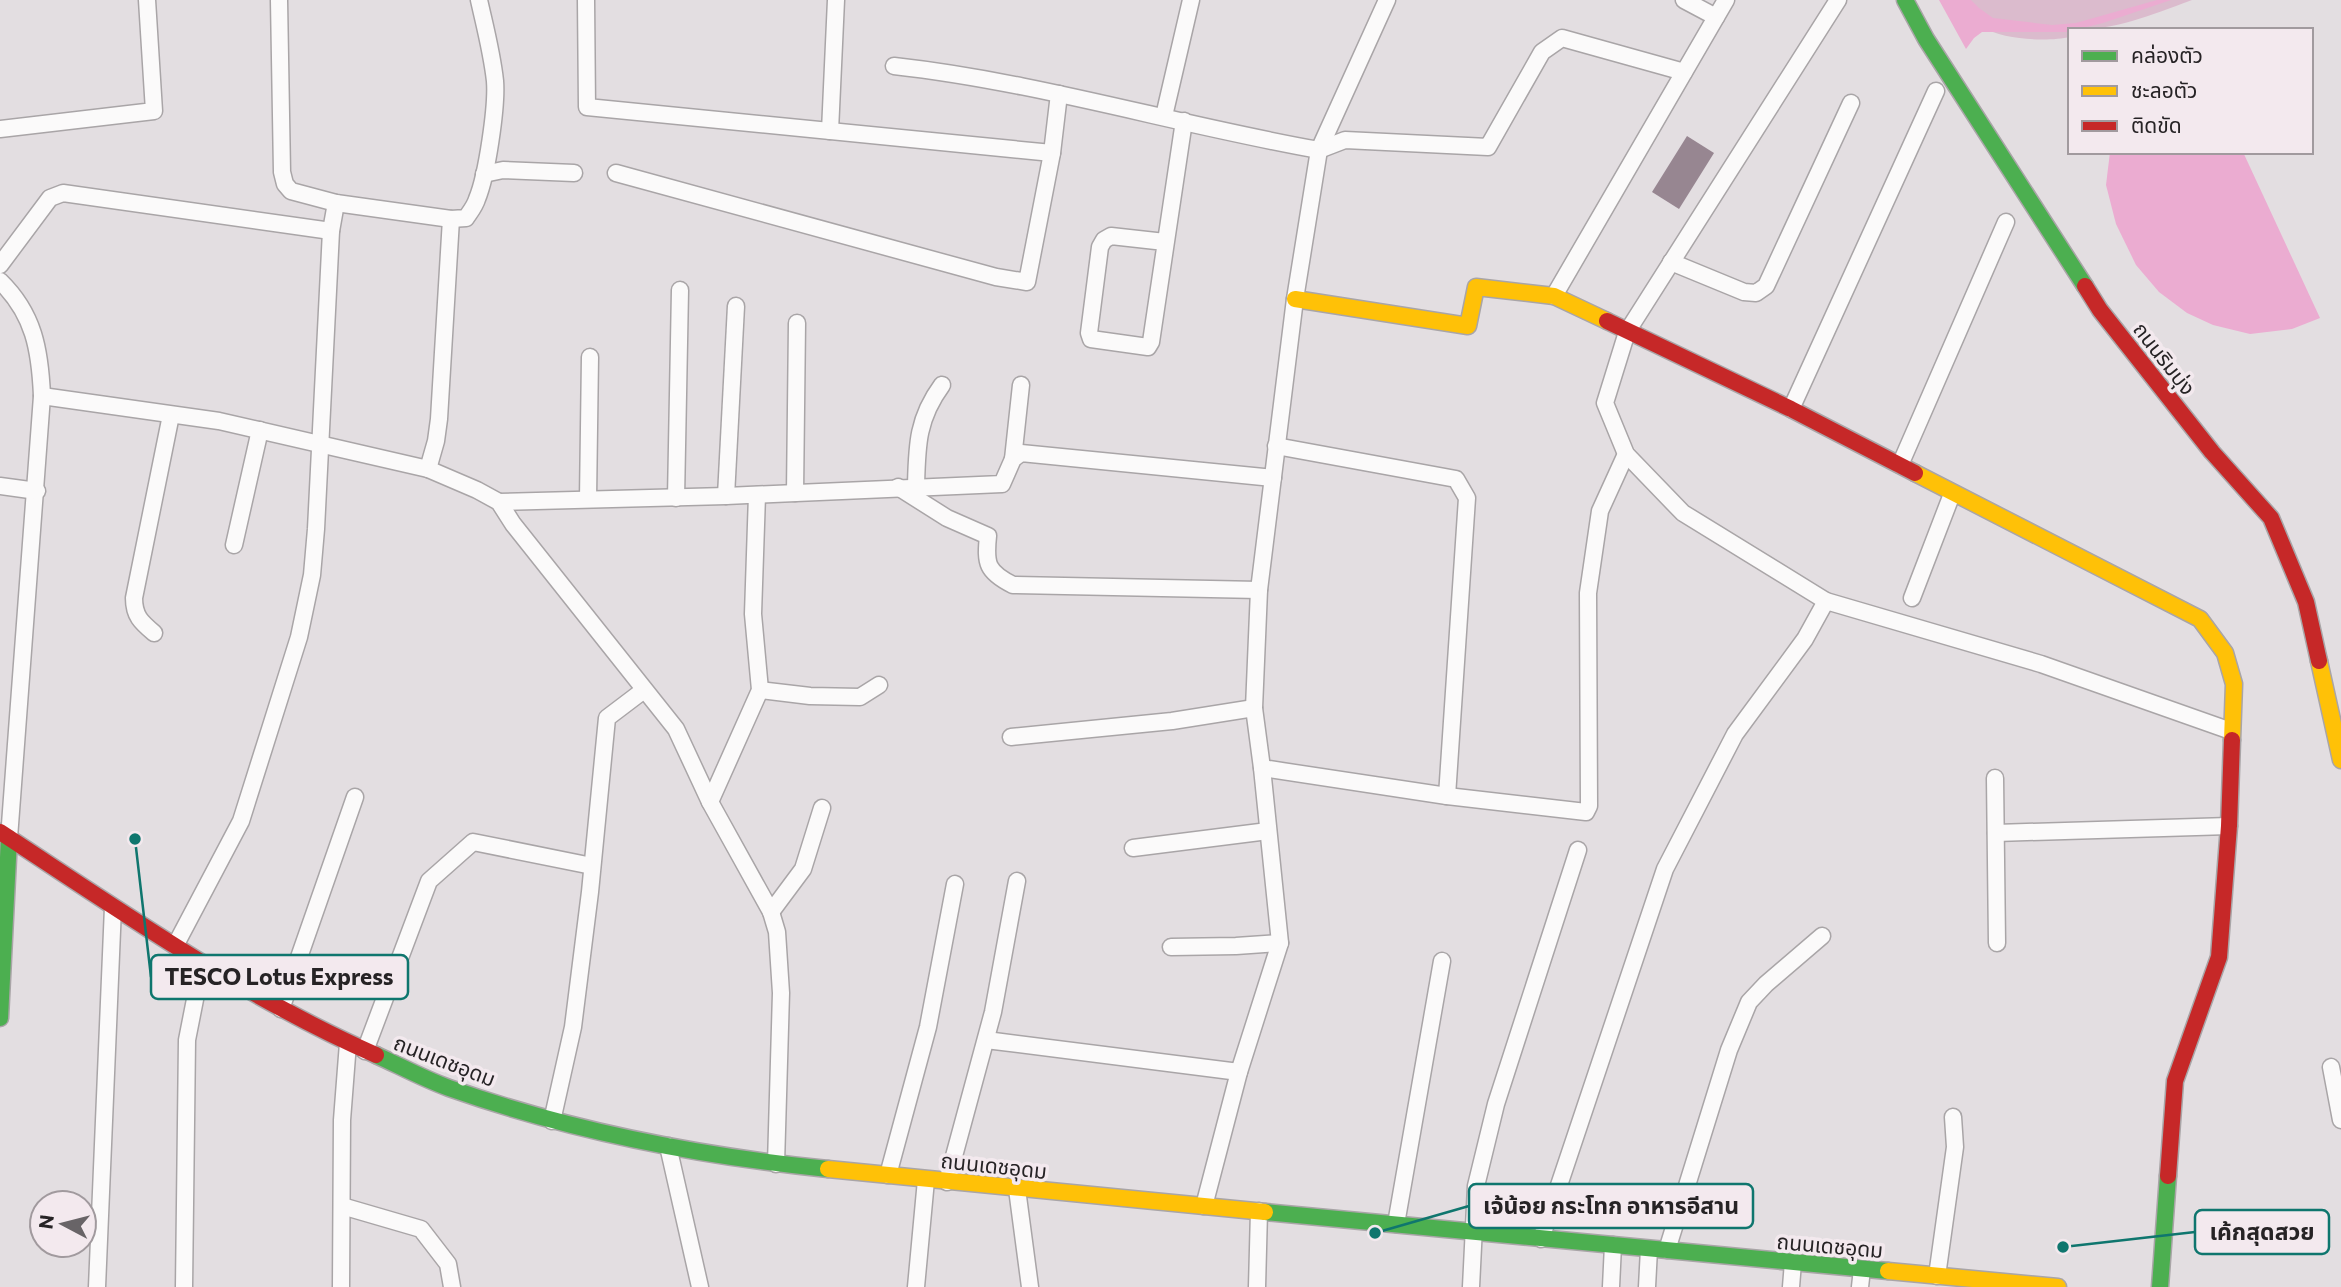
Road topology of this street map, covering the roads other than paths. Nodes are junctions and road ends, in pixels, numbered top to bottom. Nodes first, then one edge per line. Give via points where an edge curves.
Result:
1 (147, 0) edge
2 (279, 0) edge
3 (479, 0) edge
4 (586, 0) edge
5 (836, 0) edge
6 (1191, 0) edge
7 (1388, 0) edge
8 (1684, 0) edge
9 (1726, 0) edge
10 (1838, 0) edge
11 (1905, 0) edge
12 (1716, 17) junction
13 (894, 66) dead end
14 (1684, 72) junction
15 (1936, 90) dead end
16 (1059, 94) junction
17 (1851, 103) dead end
18 (1164, 116) junction
19 (1184, 121) junction
20 (0, 129) edge
21 (830, 131) junction
22 (1319, 150) junction
23 (1052, 153) junction
24 (574, 173) dead end
25 (616, 173) dead end
26 (484, 174) junction
27 (336, 203) junction
28 (451, 219) junction
29 (2006, 222) dead end
30 (331, 230) junction
31 (1165, 242) junction
32 (1671, 262) junction
33 (0, 265) edge
34 (0, 281) edge
35 (680, 289) dead end
36 (1554, 296) junction
37 (1295, 299) junction
38 (736, 306) dead end
39 (797, 323) dead end
40 (1627, 332) junction
41 (590, 357) dead end
42 (942, 385) dead end
43 (1021, 385) dead end
44 (42, 396) junction
45 (1791, 409) junction
46 (171, 415) junction
47 (260, 430) junction
48 (319, 444) junction
49 (1276, 446) junction
50 (1626, 454) junction
51 (1013, 459) junction
52 (1900, 465) junction
53 (428, 469) junction
54 (1273, 478) junction
55 (0, 486) edge
56 (916, 486) junction
57 (898, 487) junction
58 (37, 491) junction
59 (795, 493) junction
60 (757, 495) junction
61 (1952, 495) junction
62 (726, 496) junction
63 (676, 498) junction
64 (589, 499) junction
65 (499, 502) junction
66 (234, 545) dead end
67 (1259, 590) junction
68 (1912, 598) dead end
69 (1826, 601) junction
70 (154, 633) dead end
71 (879, 685) dead end
72 (644, 690) junction
73 (760, 690) junction
74 (1254, 708) junction
75 (2231, 732) junction
76 (1011, 737) dead end
77 (2341, 760) edge
78 (1262, 768) junction
79 (1996, 778) dead end
80 (1447, 796) junction
81 (355, 797) dead end
82 (710, 802) junction
83 (822, 808) dead end
84 (2228, 826) junction
85 (1268, 831) junction
86 (1996, 833) junction
87 (5, 835) edge
88 (1133, 848) dead end
89 (1578, 850) dead end
90 (592, 866) junction
91 (1017, 881) dead end
92 (955, 884) dead end
93 (113, 907) junction
94 (771, 912) junction
95 (1822, 936) dead end
96 (1280, 943) junction
97 (1997, 943) dead end
98 (175, 946) junction
99 (1171, 947) dead end
100 (1442, 961) dead end
101 (202, 964) junction
102 (281, 1009) junction
103 (0, 1018) edge
104 (986, 1040) junction
105 (348, 1043) junction
106 (365, 1051) junction
107 (2331, 1067) dead end
108 (1239, 1072) junction
109 (1953, 1117) dead end
110 (2341, 1120) edge
111 (552, 1121) junction
112 (668, 1146) junction
113 (776, 1164) junction
114 (887, 1175) junction
115 (926, 1180) junction
116 (947, 1182) junction
117 (1017, 1189) junction
118 (342, 1206) junction
119 (1204, 1206) junction
120 (1259, 1211) junction
121 (1396, 1224) junction
122 (1473, 1232) junction
123 (1541, 1239) junction
124 (1613, 1245) junction
125 (1649, 1249) junction
126 (1667, 1251) junction
127 (1793, 1262) junction
128 (1862, 1269) junction
129 (1937, 1276) junction
130 (1963, 1283) edge
131 (2030, 1286) edge
132 (97, 1287) edge
133 (184, 1287) edge
134 (341, 1287) edge
135 (452, 1287) edge
136 (700, 1287) edge
137 (916, 1287) edge
138 (1030, 1287) edge
139 (1257, 1287) edge
140 (1471, 1287) edge
141 (1611, 1287) edge
142 (1647, 1287) edge
143 (1791, 1287) edge
144 (1860, 1287) edge
145 (2057, 1287) edge
146 (2160, 1287) edge

1 - 20 street via 154,111
2 - 27 street via 285,184 292,191
3 - 26 street via 495,83
4 - 21 street via 587,107
5 - 21 street
6 - 18 street
7 - 22 street
8 - 12 street
9 - 12 street
10 - 32 street
11 - 77 main road, ถนนริมบุ่ง via 2100,310 2271,518 2306,602
12 - 14 street
13 - 16 street
14 - 22 street via 1562,38 1542,52 1488,147 1345,140
14 - 36 street
15 - 45 street
16 - 18 street
16 - 23 street
17 - 32 street via 1766,286 1756,293 1744,292
18 - 19 street
19 - 22 street
19 - 31 street
21 - 23 street
22 - 37 street
23 - 25 street via 1027,282
24 - 26 street via 503,170
26 - 28 street via 477,201 466,218
27 - 28 street
27 - 30 street
28 - 53 street via 439,419
29 - 52 street
30 - 33 street via 63,193 50,198
30 - 48 street
31 - 31 street via 1148,347 1091,339 1104,240 1111,236
32 - 40 street
34 - 44 street via 17,298 34,333
35 - 63 street
36 - 37 main road via 1476,287 1468,326
36 - 40 main road
37 - 49 street
38 - 62 street
39 - 59 street
40 - 45 main road
40 - 50 street via 1605,403
41 - 64 street
42 - 56 street via 919,430
43 - 51 street
44 - 46 street
44 - 58 street
45 - 52 main road
46 - 47 street
46 - 70 street via 134,598 134,611
47 - 48 street
47 - 66 street
48 - 53 street
48 - 98 street via 312,575 299,637 241,821
49 - 54 street
49 - 80 street via 1456,479 1467,498
50 - 69 street via 1683,513
50 - 80 street via 1600,511 1588,593 1586,813
51 - 54 street via 1021,453
51 - 56 street via 1003,484
52 - 61 main road
53 - 65 street
54 - 67 street
55 - 58 street
56 - 57 street
57 - 59 street
57 - 67 street via 947,518 988,536 986,559 996,577 1013,585
58 - 87 street
59 - 60 street
60 - 62 street
60 - 73 street via 753,614
61 - 68 street
61 - 75 main road via 2200,619 2225,653 2234,684
62 - 63 street
63 - 64 street
64 - 65 street
65 - 72 street
67 - 74 street
69 - 75 street via 2041,664
69 - 123 street via 1805,639 1735,734 1665,869
71 - 73 street via 860,697
72 - 82 street via 676,729
72 - 90 street via 607,719
73 - 82 street
74 - 76 street via 1172,722
74 - 78 street
75 - 84 main road
78 - 80 street
78 - 85 street
79 - 86 street
81 - 102 street
82 - 94 street
83 - 94 street via 803,869
84 - 86 street
84 - 146 main road via 2219,957 2175,1081
85 - 88 street
85 - 96 street
86 - 97 street
87 - 93 main road, ถนนเดชอุดม
87 - 103 main road
89 - 122 street via 1496,1104 1476,1186
90 - 106 street via 473,842 429,881
90 - 111 street via 573,1027
91 - 104 street
92 - 114 street via 928,1027
93 - 98 main road, ถนนเดชอุดม
93 - 132 street
94 - 113 street via 777,932 781,993
95 - 126 street via 1749,1002
96 - 99 street
96 - 108 street
98 - 101 main road, ถนนเดชอุดม
100 - 121 street
101 - 102 main road, ถนนเดชอุดม
101 - 133 street via 187,1040
102 - 105 main road, ถนนเดชอุดม
104 - 108 street
104 - 116 street
105 - 106 main road, ถนนเดชอุดม
105 - 118 street
106 - 111 main road, ถนนเดชอุดม via 447,1087
107 - 110 street
108 - 119 street
109 - 129 street via 1955,1147
111 - 112 main road, ถนนเดชอุดม
112 - 113 main road, ถนนเดชอุดม
112 - 136 street
113 - 114 main road, ถนนเดชอุดม
114 - 115 main road, ถนนเดชอุดม
115 - 116 main road, ถนนเดชอุดม
115 - 137 street
116 - 117 main road, ถนนเดชอุดม
117 - 119 main road, ถนนเดชอุดม
117 - 138 street
118 - 134 street
118 - 135 street via 421,1229 448,1264
119 - 120 main road, ถนนเดชอุดม
120 - 121 main road, ถนนเดชอุดม
120 - 139 street
121 - 122 main road, ถนนเดชอุดม
122 - 123 main road, ถนนเดชอุดม
122 - 140 street
123 - 124 main road, ถนนเดชอุดม
124 - 125 main road, ถนนเดชอุดม
124 - 141 street
125 - 126 main road, ถนนเดชอุดม
125 - 142 street
126 - 127 main road, ถนนเดชอุดม
127 - 128 main road, ถนนเดชอุดม
127 - 143 street
128 - 129 main road, ถนนเดชอุดม
128 - 144 street
129 - 130 main road, ถนนเดชอุดม
130 - 131 main road, ถนนเดชอุดม
131 - 145 main road, ถนนเดชอุดม

